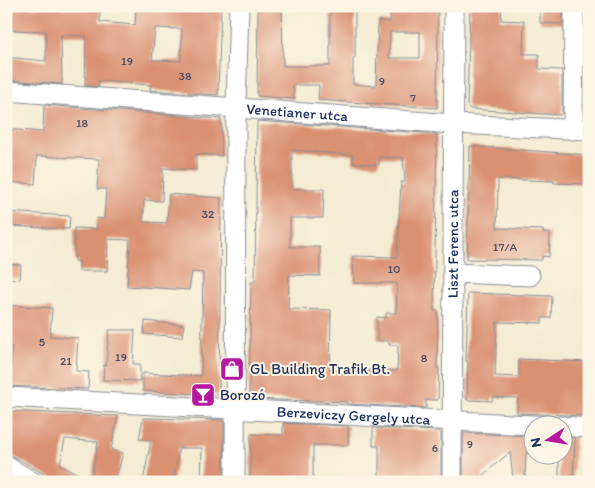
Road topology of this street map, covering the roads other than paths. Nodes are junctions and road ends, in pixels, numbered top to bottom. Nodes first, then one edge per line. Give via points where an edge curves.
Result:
1 (239, 6) edge
2 (454, 6) edge
3 (574, 6) edge
4 (6, 91) edge
5 (236, 108) junction
6 (453, 124) junction
7 (581, 130) edge
8 (453, 273) junction
9 (530, 276) dead end
10 (6, 397) edge
11 (236, 409) junction
12 (452, 420) junction
13 (522, 424) edge
14 (572, 427) edge
15 (589, 428) edge
16 (6, 466) edge
17 (34, 482) edge
18 (235, 482) edge
19 (452, 482) edge

1 - 5 street
2 - 6 street, Liszt Ferenc utca
3 - 7 street
4 - 5 street, Venetianer utca
5 - 6 street, Venetianer utca
5 - 11 street
6 - 7 street, Venetianer utca
6 - 8 street, Liszt Ferenc utca
8 - 9 street
8 - 12 street, Liszt Ferenc utca
10 - 11 street, Berzeviczy Gergely utca
11 - 12 street, Berzeviczy Gergely utca
11 - 18 street
12 - 13 street, Berzeviczy Gergely utca
12 - 19 street, Liszt Ferenc utca
14 - 15 street
16 - 17 street

